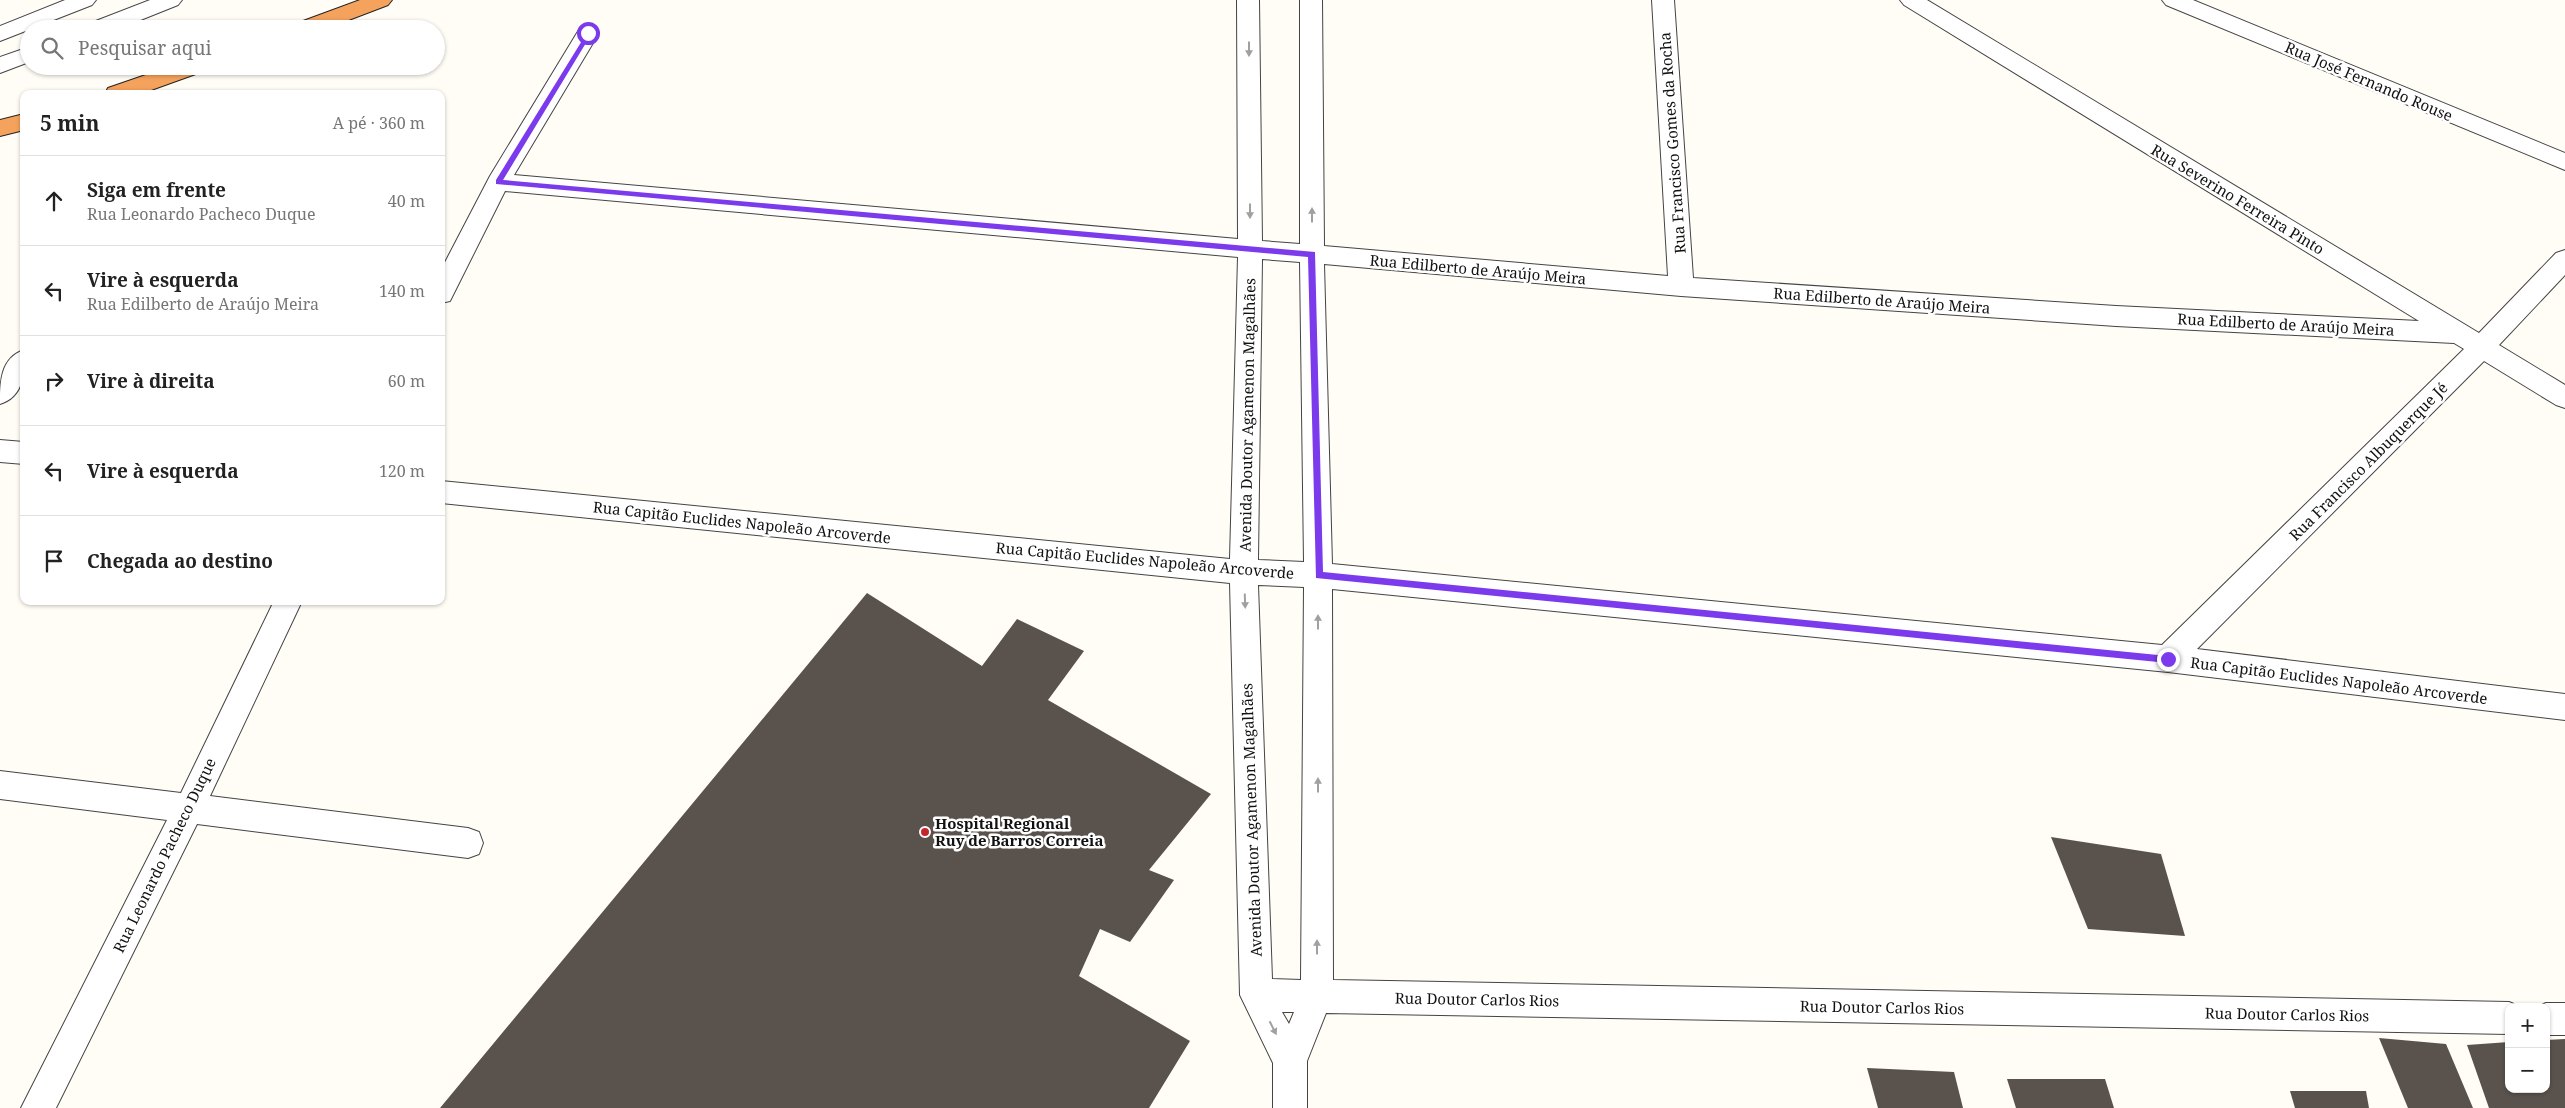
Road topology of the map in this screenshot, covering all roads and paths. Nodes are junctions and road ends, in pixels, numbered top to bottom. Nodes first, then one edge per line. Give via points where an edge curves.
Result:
1 (32, 0) edge
2 (86, 0) edge
3 (171, 0) edge
4 (381, 0) edge
5 (1248, 0) edge
6 (1311, 0) edge
7 (1663, 0) edge
8 (1911, 0) edge
9 (2174, 0) edge
10 (23, 20) edge
11 (32, 20) edge
12 (119, 20) edge
13 (327, 20) edge
14 (20, 24) edge
15 (588, 33) dead end
16 (0, 34) edge
17 (20, 57) edge
18 (0, 65) edge
19 (170, 75) edge
20 (127, 90) edge
21 (20, 123) edge
22 (0, 128) edge
23 (2565, 162) edge
24 (498, 182) junction
25 (1250, 249) junction
26 (1312, 254) junction
27 (2565, 259) edge
28 (445, 286) edge
29 (1681, 287) junction
30 (2459, 333) junction
31 (2483, 346) junction
32 (20, 366) edge
33 (0, 394) edge
34 (2565, 398) edge
35 (0, 451) edge
36 (20, 453) edge
37 (445, 492) edge
38 (1244, 572) junction
39 (1318, 575) junction
40 (286, 605) edge
41 (2168, 659) junction
42 (2565, 707) edge
43 (0, 785) edge
44 (188, 810) junction
45 (468, 843) dead end
46 (1256, 995) junction
47 (1317, 996) junction
48 (2505, 1018) edge
49 (2550, 1019) edge
50 (2565, 1019) edge
51 (1290, 1061) junction
52 (38, 1108) edge
53 (1290, 1108) edge

1 - 10 street
2 - 11 street
3 - 12 street
4 - 13 highway
5 -> 25 street, Avenida Doutor Agamenon Magalhães
26 -> 6 street, Avenida Doutor Agamenon Magalhães
7 - 29 street, Rua Francisco Gomes da Rocha
8 - 30 street, Rua Severino Ferreira Pinto
9 - 23 street, Rua José Fernando Rouse
14 - 16 street
15 - 24 street
17 - 18 street
19 - 20 highway
21 - 22 highway
24 - 25 street, Rua Edilberto de Araújo Meira
24 - 28 street
25 - 26 street, Rua Edilberto de Araújo Meira
25 - 38 street, Avenida Doutor Agamenon Magalhães
26 - 29 street, Rua Edilberto de Araújo Meira
26 - 39 street, Avenida Doutor Agamenon Magalhães
27 - 31 street, Rua Francisco Albuquerque Jé
29 - 30 street, Rua Edilberto de Araújo Meira via 2116,316
30 - 31 street, Rua Severino Ferreira Pinto
31 - 34 street, Rua Severino Ferreira Pinto
31 - 41 street, Rua Francisco Albuquerque Jé
32 - 33 street
35 - 36 street
37 - 38 street, Rua Capitão Euclides Napoleão Arcoverde
38 - 39 street, Rua Capitão Euclides Napoleão Arcoverde
38 -> 46 street, Avenida Doutor Agamenon Magalhães
39 - 41 street, Rua Capitão Euclides Napoleão Arcoverde
47 -> 39 street, Avenida Doutor Agamenon Magalhães
40 - 44 street, Rua Leonardo Pacheco Duque
41 - 42 street, Rua Capitão Euclides Napoleão Arcoverde
43 - 44 street
44 - 45 street
44 - 52 street, Rua Leonardo Pacheco Duque
46 - 47 street, Rua Doutor Carlos Rios
46 -> 51 street, Avenida Doutor Agamenon Magalhães
47 - 48 street, Rua Doutor Carlos Rios
47 - 51 street, Avenida Doutor Agamenon Magalhães
49 - 50 street
51 - 53 street, Avenida Doutor Agamenon Magalhães

